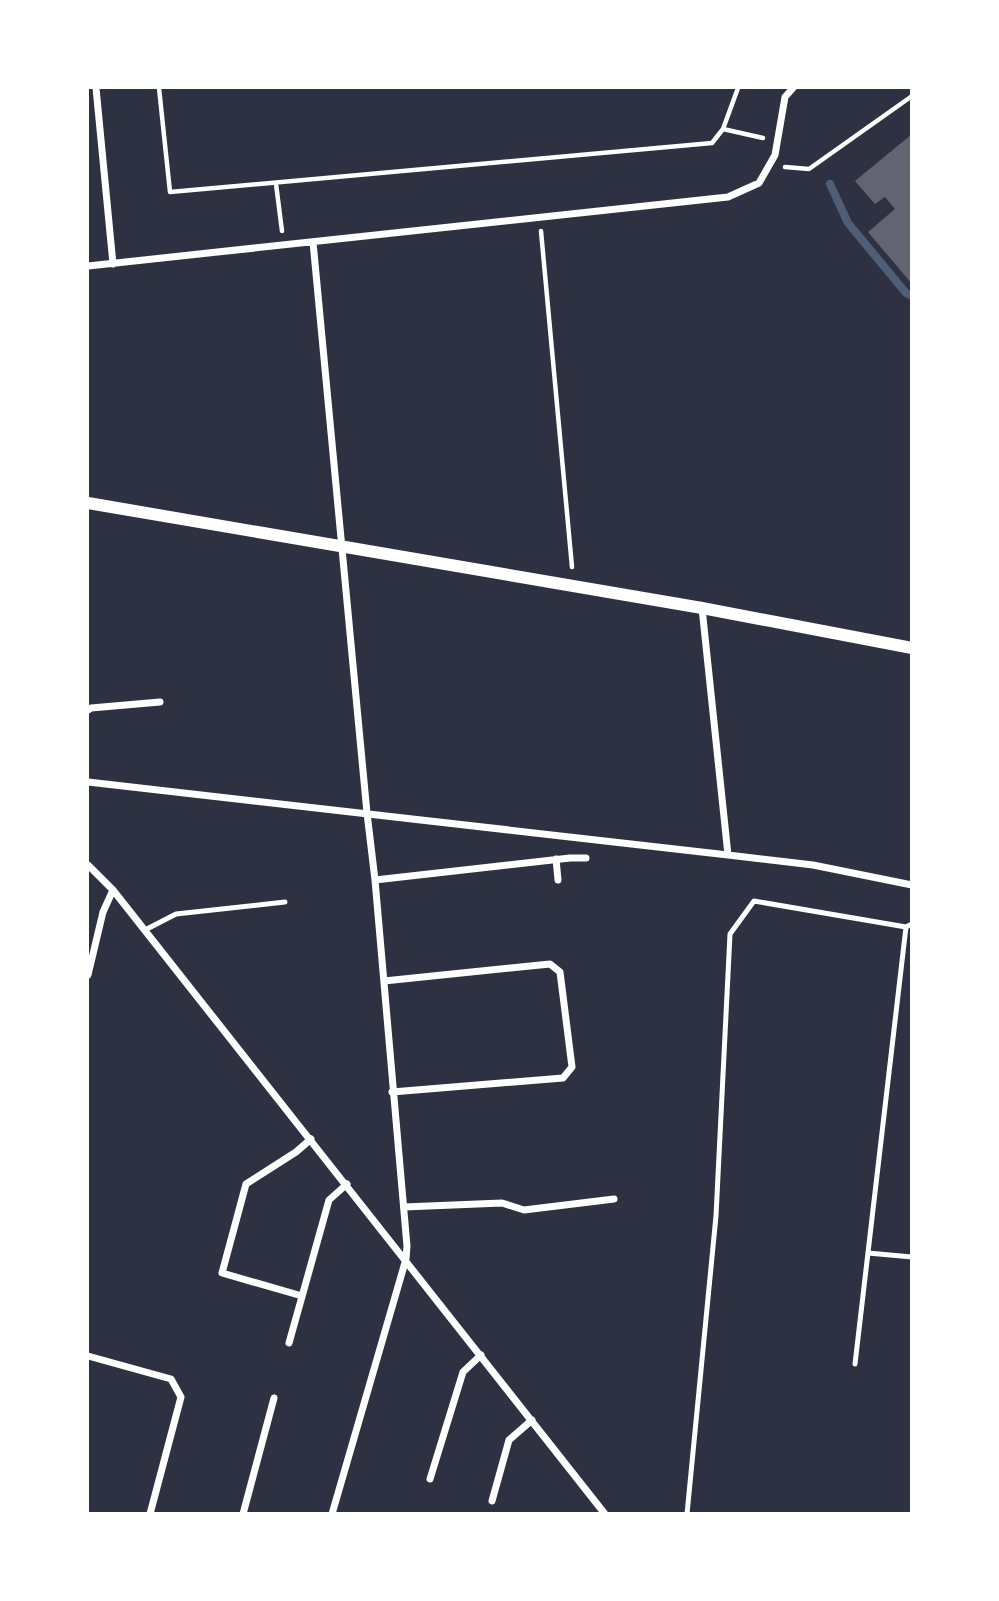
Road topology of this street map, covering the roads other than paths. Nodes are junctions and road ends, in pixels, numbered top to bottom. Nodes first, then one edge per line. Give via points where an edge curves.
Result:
1 (96, 88) edge
2 (793, 88) edge
3 (313, 242) junction
4 (113, 264) junction
5 (88, 266) edge
6 (88, 503) edge
7 (343, 547) junction
8 (702, 607) junction
9 (912, 648) edge
10 (160, 702) dead end
11 (88, 710) edge
12 (88, 782) edge
13 (367, 813) junction
14 (728, 855) junction
15 (586, 858) dead end
16 (555, 859) junction
17 (88, 865) edge
18 (375, 880) junction
19 (558, 880) dead end
20 (912, 885) edge
21 (113, 890) junction
22 (285, 902) dead end
23 (909, 926) edge
24 (145, 930) junction
25 (88, 975) edge
26 (384, 981) junction
27 (392, 1092) junction
28 (311, 1139) junction
29 (347, 1184) junction
30 (614, 1199) dead end
31 (404, 1207) junction
32 (868, 1253) junction
33 (912, 1257) edge
34 (405, 1259) junction
35 (302, 1296) junction
36 (289, 1343) dead end
37 (481, 1355) junction
38 (88, 1356) edge
39 (855, 1364) dead end
40 (274, 1398) dead end
41 (532, 1420) junction
42 (430, 1479) dead end
43 (492, 1501) dead end
44 (150, 1514) edge
45 (243, 1514) edge
46 (332, 1514) edge
47 (605, 1514) edge
48 (687, 1514) edge

1 - 4 street
2 - 3 street via 785,97 775,155 759,183 728,197
3 - 4 street
3 - 7 street
4 - 5 street
6 - 7 street
7 - 8 street
7 - 13 street
8 - 9 street
8 - 14 street
10 - 11 street
12 - 13 street
13 - 14 street
13 - 18 street
14 - 20 street via 813,865
15 - 16 street
16 - 18 street
16 - 19 street
17 - 21 street
18 - 26 street
21 - 24 street
21 - 25 street
22 - 24 lane via 176,914
23 - 32 lane
23 - 48 lane via 754,901 730,934 716,1216
24 - 28 street
26 - 27 street
26 - 27 street via 550,964 560,972 572,1067 563,1079
27 - 31 street
28 - 29 street
28 - 35 street via 246,1184 222,1273
29 - 34 street
29 - 35 street via 329,1200
30 - 31 street via 524,1210 502,1203
31 - 34 street
32 - 33 lane
32 - 39 lane
34 - 37 street
34 - 46 street
35 - 36 street
37 - 41 street
37 - 42 street via 463,1372
38 - 44 street via 171,1379 181,1397
40 - 45 street
41 - 43 street via 509,1440
41 - 47 street

